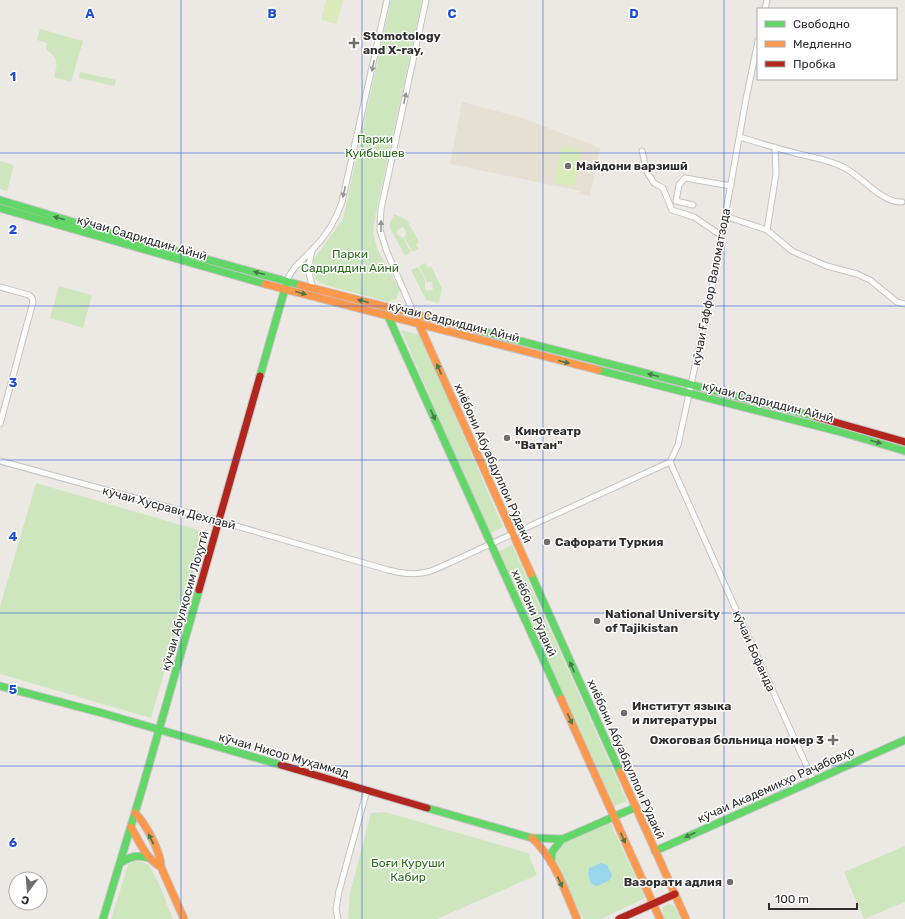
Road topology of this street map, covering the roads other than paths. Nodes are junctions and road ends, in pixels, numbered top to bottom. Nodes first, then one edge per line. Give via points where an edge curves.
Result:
1 (387, 0) edge
2 (426, 0) edge
3 (757, 46) edge
4 (740, 137) junction
5 (775, 147) junction
6 (642, 150) dead end
7 (731, 186) junction
8 (0, 200) edge
9 (902, 202) dead end
10 (693, 205) dead end
11 (0, 208) edge
12 (725, 216) junction
13 (767, 230) junction
14 (722, 236) junction
15 (313, 250) junction
16 (287, 281) junction
17 (0, 287) edge
18 (285, 288) junction
19 (312, 288) junction
20 (316, 297) junction
21 (905, 304) edge
22 (414, 314) junction
23 (388, 316) junction
24 (419, 324) junction
25 (541, 346) junction
26 (538, 355) junction
27 (691, 385) junction
28 (689, 394) junction
29 (808, 414) junction
30 (806, 423) junction
31 (0, 424) edge
32 (862, 429) junction
33 (859, 438) junction
34 (905, 442) edge
35 (905, 451) edge
36 (0, 461) edge
37 (670, 462) junction
38 (219, 521) junction
39 (513, 533) junction
40 (490, 543) junction
41 (0, 686) edge
42 (159, 730) junction
43 (905, 740) edge
44 (813, 780) junction
45 (367, 790) junction
46 (636, 807) junction
47 (135, 813) junction
48 (614, 816) junction
49 (131, 827) junction
50 (532, 838) junction
51 (562, 839) junction
52 (655, 851) junction
53 (149, 858) junction
54 (551, 862) junction
55 (120, 863) junction
56 (161, 867) junction
57 (675, 894) junction
58 (653, 903) junction
59 (104, 919) edge
60 (184, 919) edge
61 (338, 919) edge
62 (577, 919) edge
63 (619, 919) edge
64 (660, 919) edge
65 (686, 919) edge

1 -> 15 street via 342,202 337,217
22 -> 2 street, хиёбони Абуабдуллои Рӯдакӣ via 380,230 382,209
3 - 4 street, кӯчаи Ғаффор Валоматзода
4 - 5 street
4 - 7 street, кӯчаи Ғаффор Валоматзода
5 - 9 street via 823,159 846,168 888,199
5 - 13 street via 776,174
6 - 14 street via 647,172 654,183 663,188 672,210 694,217
7 - 10 street via 685,178 679,184 676,201
7 - 12 street, кӯчаи Ғаффор Валоматзода
16 -> 8 main road, кӯчаи Садриддин Айнӣ
11 - 18 main road, кӯчаи Садриддин Айнӣ
12 - 13 street
12 - 14 street, кӯчаи Ғаффор Валоматзода
13 - 21 street via 792,251 870,280 896,302
14 - 27 street, кӯчаи Ғаффор Валоматзода
15 - 16 street via 292,271
15 - 19 street via 308,269
16 - 18 main road, кӯчаи Абулқосим Лоҳутӣ
16 - 19 main road, кӯчаи Садриддин Айнӣ
17 - 31 street via 29,295 33,302
18 -> 20 main road, кӯчаи Садриддин Айнӣ
18 - 38 main road, кӯчаи Абулқосим Лоҳутӣ
19 - 20 street
22 -> 19 main road, кӯчаи Садриддин Айнӣ
20 - 23 main road, кӯчаи Садриддин Айнӣ
22 - 24 main road, хиёбони Абуабдуллои Рӯдакӣ
22 - 25 main road, кӯчаи Садриддин Айнӣ
23 - 24 main road, кӯчаи Садриддин Айнӣ
23 -> 40 main road, хиёбони Рӯдакӣ
24 - 26 main road, кӯчаи Садриддин Айнӣ
39 -> 24 main road, хиёбони Абуабдуллои Рӯдакӣ
25 - 26 street
27 -> 25 main road, кӯчаи Садриддин Айнӣ
26 -> 28 main road, кӯчаи Садриддин Айнӣ
27 - 28 street, кӯчаи Ғаффор Валоматзода
27 - 29 main road, кӯчаи Садриддин Айнӣ
28 - 30 main road, кӯчаи Садриддин Айнӣ
28 - 37 street, кӯчаи Ғаффор Валоматзода via 678,445
29 - 30 street
29 - 32 main road, кӯчаи Садриддин Айнӣ
30 - 33 main road, кӯчаи Садриддин Айнӣ
32 - 33 street
32 - 34 main road, кӯчаи Садриддин Айнӣ
33 -> 35 main road, кӯчаи Садриддин Айнӣ
36 - 38 street, кӯчаи Хусрави Дехлавӣ
37 - 39 street
37 - 44 street, кӯчаи Бофанда
38 - 40 street, кӯчаи Хусрави Дехлавӣ via 388,570 418,574 432,571
38 - 42 main road, кӯчаи Абулқосим Лоҳутӣ
39 - 40 street
46 -> 39 main road, хиёбони Абуабдуллои Рӯдакӣ
40 -> 48 main road, хиёбони Рӯдакӣ
41 - 42 main road, кӯчаи Нисор Муҳаммад
42 - 45 main road, кӯчаи Нисор Муҳаммад
42 - 47 main road, кӯчаи Абулқосим Лоҳутӣ
43 - 44 main road, кӯчаи Академикҳо Раҷабовҳо
44 -> 52 main road, кӯчаи Академикҳо Раҷабовҳо
45 - 50 main road, кӯчаи Нисор Муҳаммад
45 - 61 street via 339,891 336,909
46 - 48 main road, кӯчаи Нисор Муҳаммад
46 - 52 main road, хиёбони Абуабдуллои Рӯдакӣ
47 - 49 main road, кӯчаи Абулқосим Лоҳутӣ
56 -> 47 main road via 161,859 142,820
48 - 51 main road, кӯчаи Нисор Муҳаммад
48 -> 58 main road, хиёбони Рӯдакӣ
49 - 53 main road
49 - 55 main road, кӯчаи Абулқосим Лоҳутӣ
50 - 51 main road, кӯчаи Нисор Муҳаммад
50 - 54 main road
51 - 54 main road via 552,850
52 - 57 main road, хиёбони Абуабдуллои Рӯдакӣ
53 - 55 main road via 141,855 132,856
53 - 56 main road
54 -> 62 main road
55 - 59 main road, кӯчаи Абулқосим Лоҳутӣ
56 - 60 main road
57 - 58 main road
57 - 65 main road, хиёбони Абуабдуллои Рӯдакӣ
58 - 63 main road
58 - 64 main road, хиёбони Рӯдакӣ

